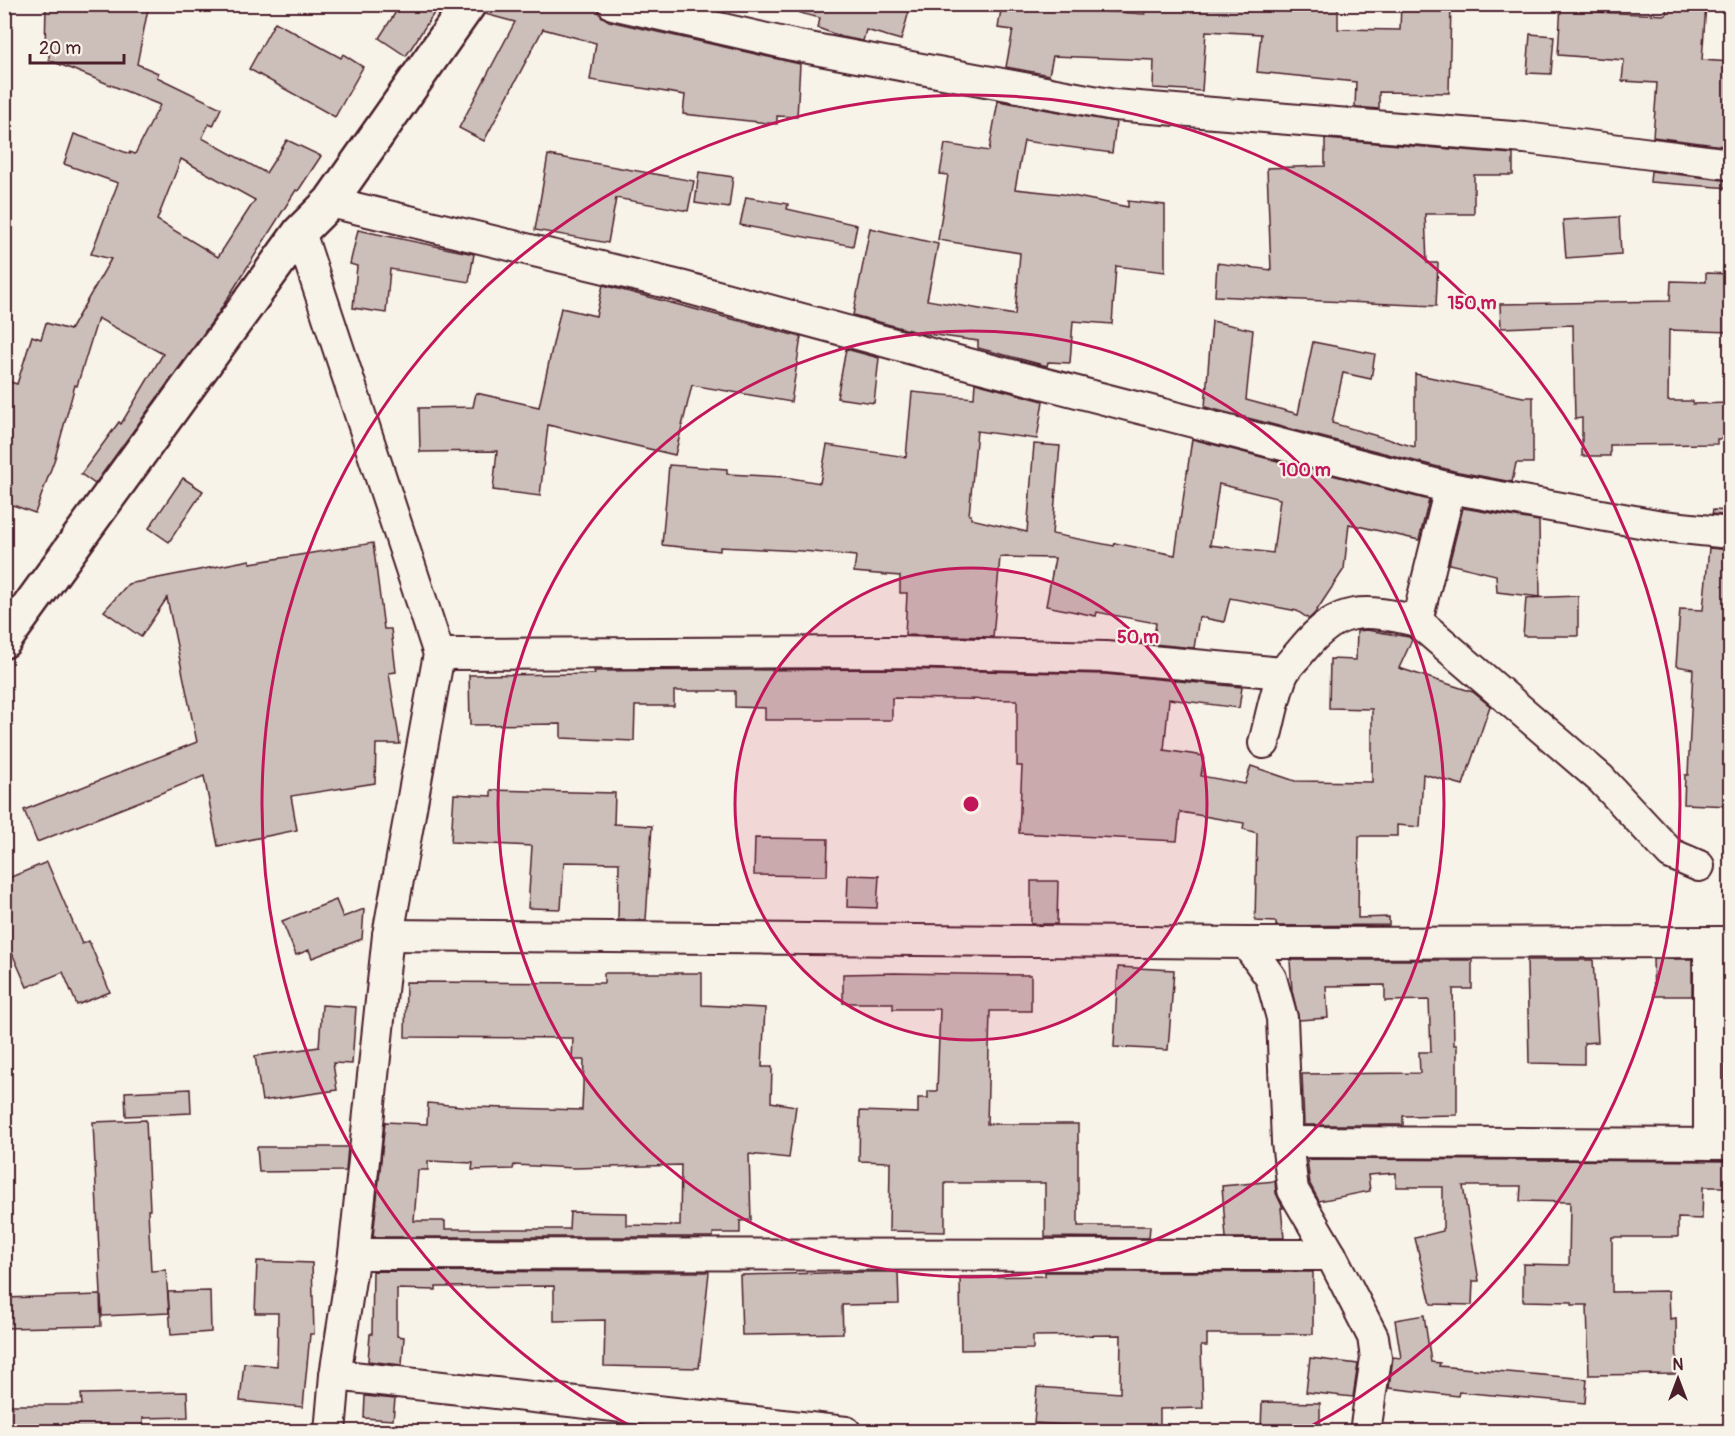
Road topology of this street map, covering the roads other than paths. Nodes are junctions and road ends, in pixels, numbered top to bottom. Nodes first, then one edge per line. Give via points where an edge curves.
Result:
1 (469, 4) edge
2 (613, 4) edge
3 (1731, 164) edge
4 (330, 202) junction
5 (300, 232) junction
6 (1450, 488) junction
7 (1731, 533) edge
8 (1417, 621) junction
9 (4, 640) edge
10 (439, 654) junction
11 (1283, 673) junction
12 (1264, 743) dead end
13 (1699, 866) dead end
14 (388, 935) junction
15 (1720, 942) edge
16 (1246, 944) junction
17 (1287, 1142) junction
18 (1720, 1144) edge
19 (354, 1254) junction
20 (1331, 1255) junction
21 (335, 1375) junction
22 (330, 1431) edge
23 (846, 1431) edge
24 (1365, 1431) edge

1 - 4 street
2 - 3 street via 793,45 1114,105 1525,138
4 - 5 street
4 - 6 street via 680,286
5 - 9 street
5 - 10 street
6 - 7 street via 1662,526
6 - 8 street
8 - 11 street via 1364,613 1339,618 1317,631
8 - 13 street via 1601,779 1671,854
10 - 11 street via 894,652 1094,656
10 - 14 street
11 - 12 street
14 - 16 street
14 - 19 street
15 - 16 street
15 - 18 street
16 - 17 street via 1271,978 1282,1018
17 - 18 street
17 - 20 street via 1293,1191
19 - 20 street
19 - 21 street
20 - 24 street via 1373,1337 1376,1358
21 - 22 street
21 - 23 street

